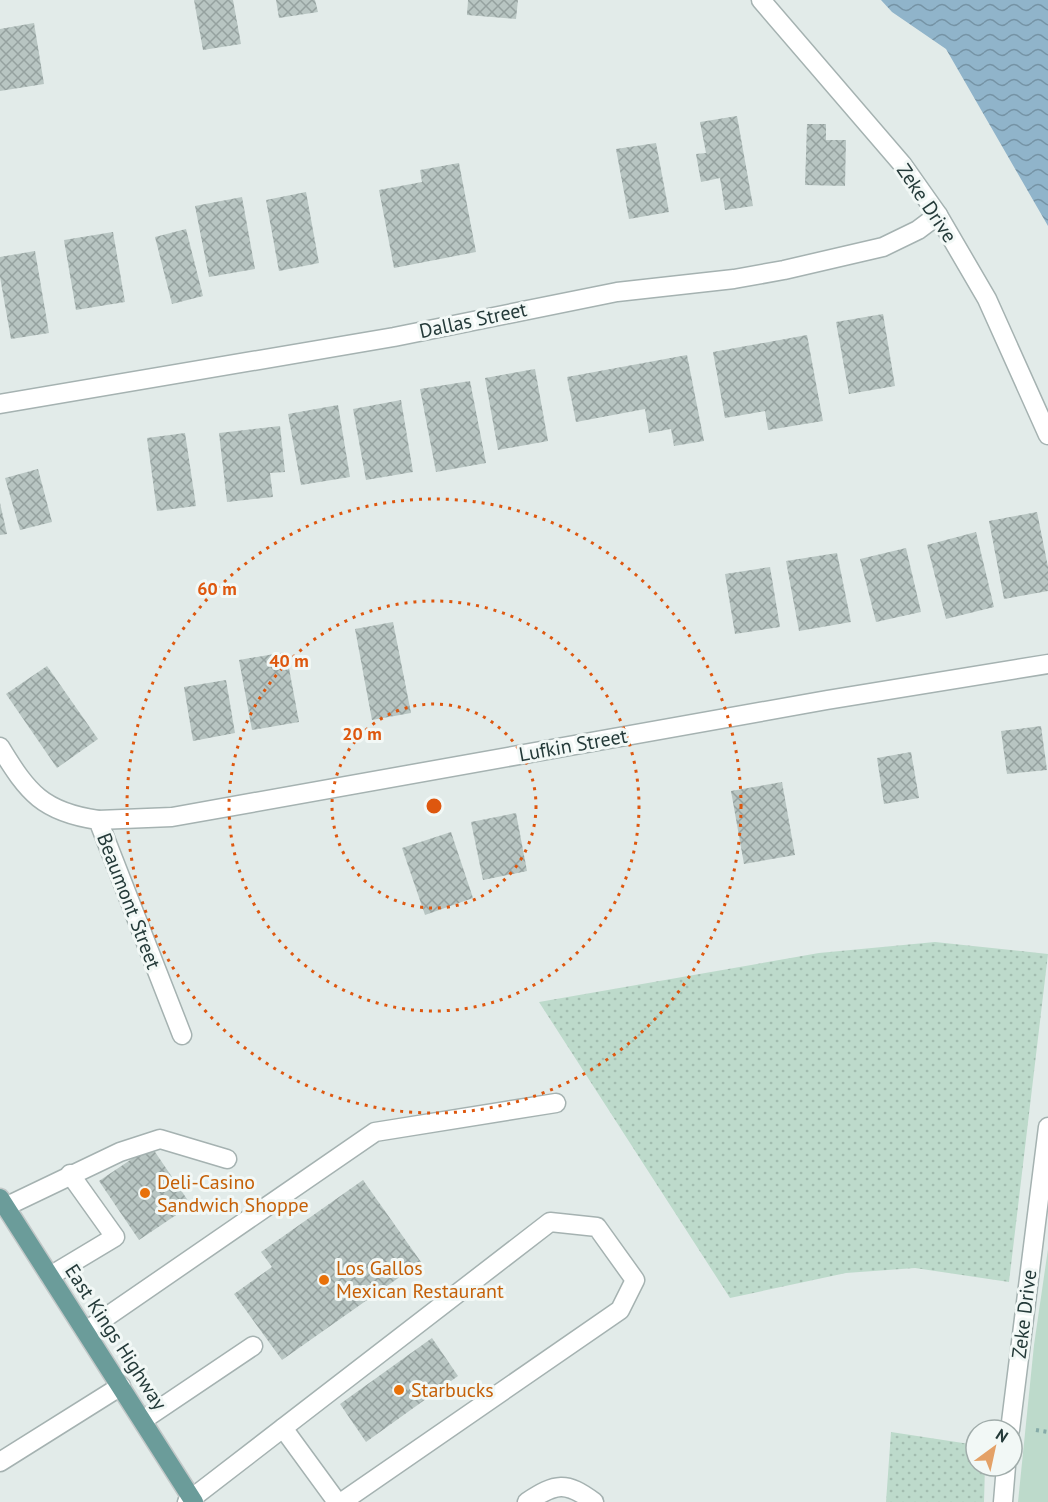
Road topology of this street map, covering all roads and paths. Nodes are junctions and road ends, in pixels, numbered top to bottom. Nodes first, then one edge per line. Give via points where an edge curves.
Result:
1 (761, 0) edge
2 (938, 215) junction
3 (0, 404) edge
4 (1048, 435) edge
5 (1048, 664) edge
6 (0, 747) edge
7 (98, 820) junction
8 (182, 1035) dead end
9 (556, 1103) dead end
10 (1048, 1127) edge
11 (226, 1159) dead end
12 (70, 1174) junction
13 (3, 1202) edge
14 (50, 1276) junction
15 (86, 1331) junction
16 (253, 1346) dead end
17 (121, 1386) junction
18 (1012, 1418) edge
19 (143, 1420) junction
20 (283, 1428) junction
21 (0, 1462) edge
22 (1005, 1478) edge
23 (191, 1501) edge
24 (337, 1502) edge
25 (342, 1502) edge
26 (527, 1502) edge
27 (594, 1502) edge
28 (1003, 1502) edge

1 - 2 street, Zeke Drive via 902,164
2 - 3 street, Dallas Street via 883,247 784,270 617,292 382,339
2 - 4 street, Zeke Drive via 987,299
5 - 7 street, Lufkin Street via 172,817
6 - 7 street, Beaumont Street via 19,778 41,801 67,815
7 - 8 street, Beaumont Street
9 - 15 street via 375,1132
10 - 18 street, Zeke Drive
11 - 12 street via 160,1139
12 - 13 street
12 - 14 street via 115,1236
13 - 14 main road, East Kings Highway
14 - 15 main road, East Kings Highway
15 - 17 main road, East Kings Highway
16 - 19 street
17 - 19 main road, East Kings Highway
17 - 21 street
19 - 23 main road, East Kings Highway
20 - 23 street
20 - 24 street
20 - 25 street via 550,1222 597,1227 635,1280 620,1310
22 - 28 street
26 - 27 street via 548,1488 575,1488

